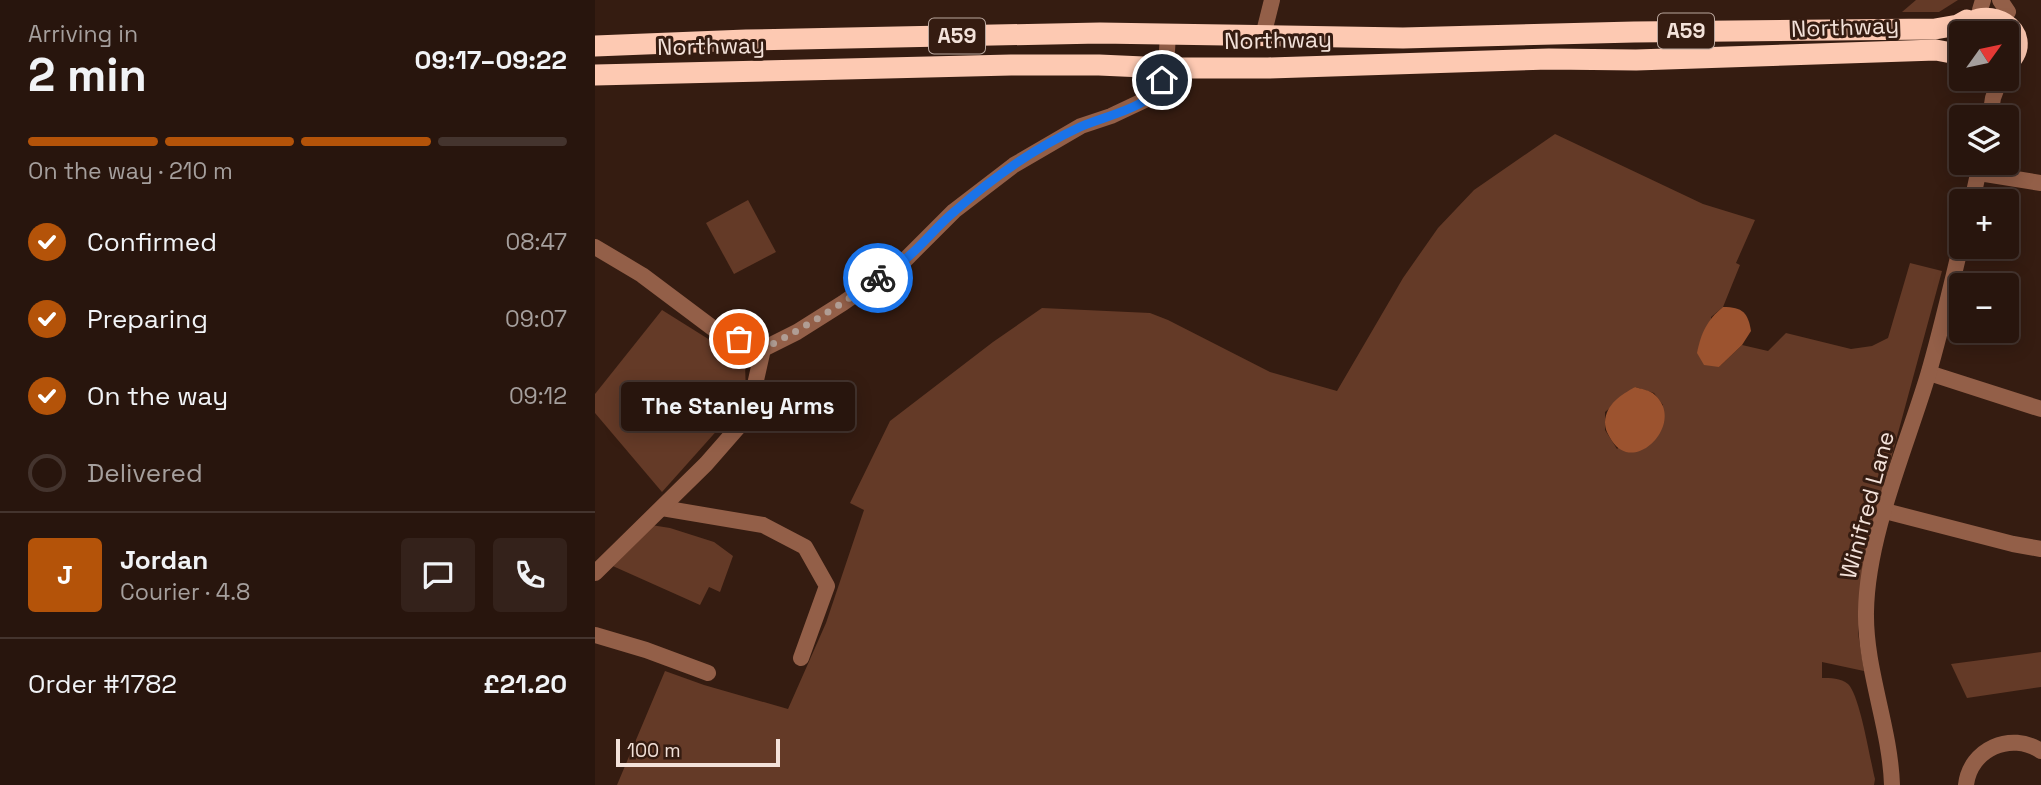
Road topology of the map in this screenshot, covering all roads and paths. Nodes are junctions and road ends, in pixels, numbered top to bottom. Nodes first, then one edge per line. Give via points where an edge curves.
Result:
1 (1272, 0) edge
2 (2013, 13) edge
3 (1972, 21) edge
4 (2019, 25) edge
5 (1949, 27) edge
6 (1168, 34) junction
7 (1268, 37) junction
8 (595, 46) edge
9 (2019, 51) edge
10 (1949, 52) edge
11 (2041, 52) edge
12 (2019, 58) edge
13 (1166, 68) junction
14 (1268, 68) junction
15 (595, 75) edge
16 (1991, 91) edge
17 (1995, 91) edge
18 (1993, 97) junction
19 (1992, 105) edge
20 (2008, 175) edge
21 (2041, 183) edge
22 (595, 247) edge
23 (1958, 259) edge
24 (763, 349) junction
25 (1929, 373) junction
26 (2041, 409) edge
27 (662, 508) junction
28 (1885, 511) junction
29 (2041, 549) edge
30 (595, 573) edge
31 (595, 635) edge
32 (801, 658) dead end
33 (708, 673) dead end
34 (2041, 751) edge
35 (1892, 785) edge
36 (1966, 785) edge

1 - 7 street via 1265,28
2 - 3 highway, A59 via 1990,7
4 - 9 highway, A59
5 - 7 highway, Northway / A59
6 - 7 highway, Northway / A59
6 - 8 highway, Northway / A59
6 - 13 street
7 - 14 highway
10 - 14 highway, Northway / A59
11 - 12 highway, A59
13 - 14 highway, Northway / A59
13 - 15 highway, Northway / A59 via 1006,65
13 - 24 street via 1160,87 1147,99 1081,126 1013,165 954,211 907,259 797,332
16 - 18 street
17 - 18 street
18 - 19 street
20 - 21 street
22 - 24 street via 642,275 714,329
23 - 25 street, Winifred Lane
24 - 27 street via 748,416
25 - 26 street
25 - 28 street, Winifred Lane
27 - 30 street
27 - 32 street via 763,525 805,547 827,586
28 - 29 street
28 - 35 street, Winifred Lane via 1868,578 1866,613
31 - 33 street
34 - 36 street via 2014,742 1993,747 1973,763

